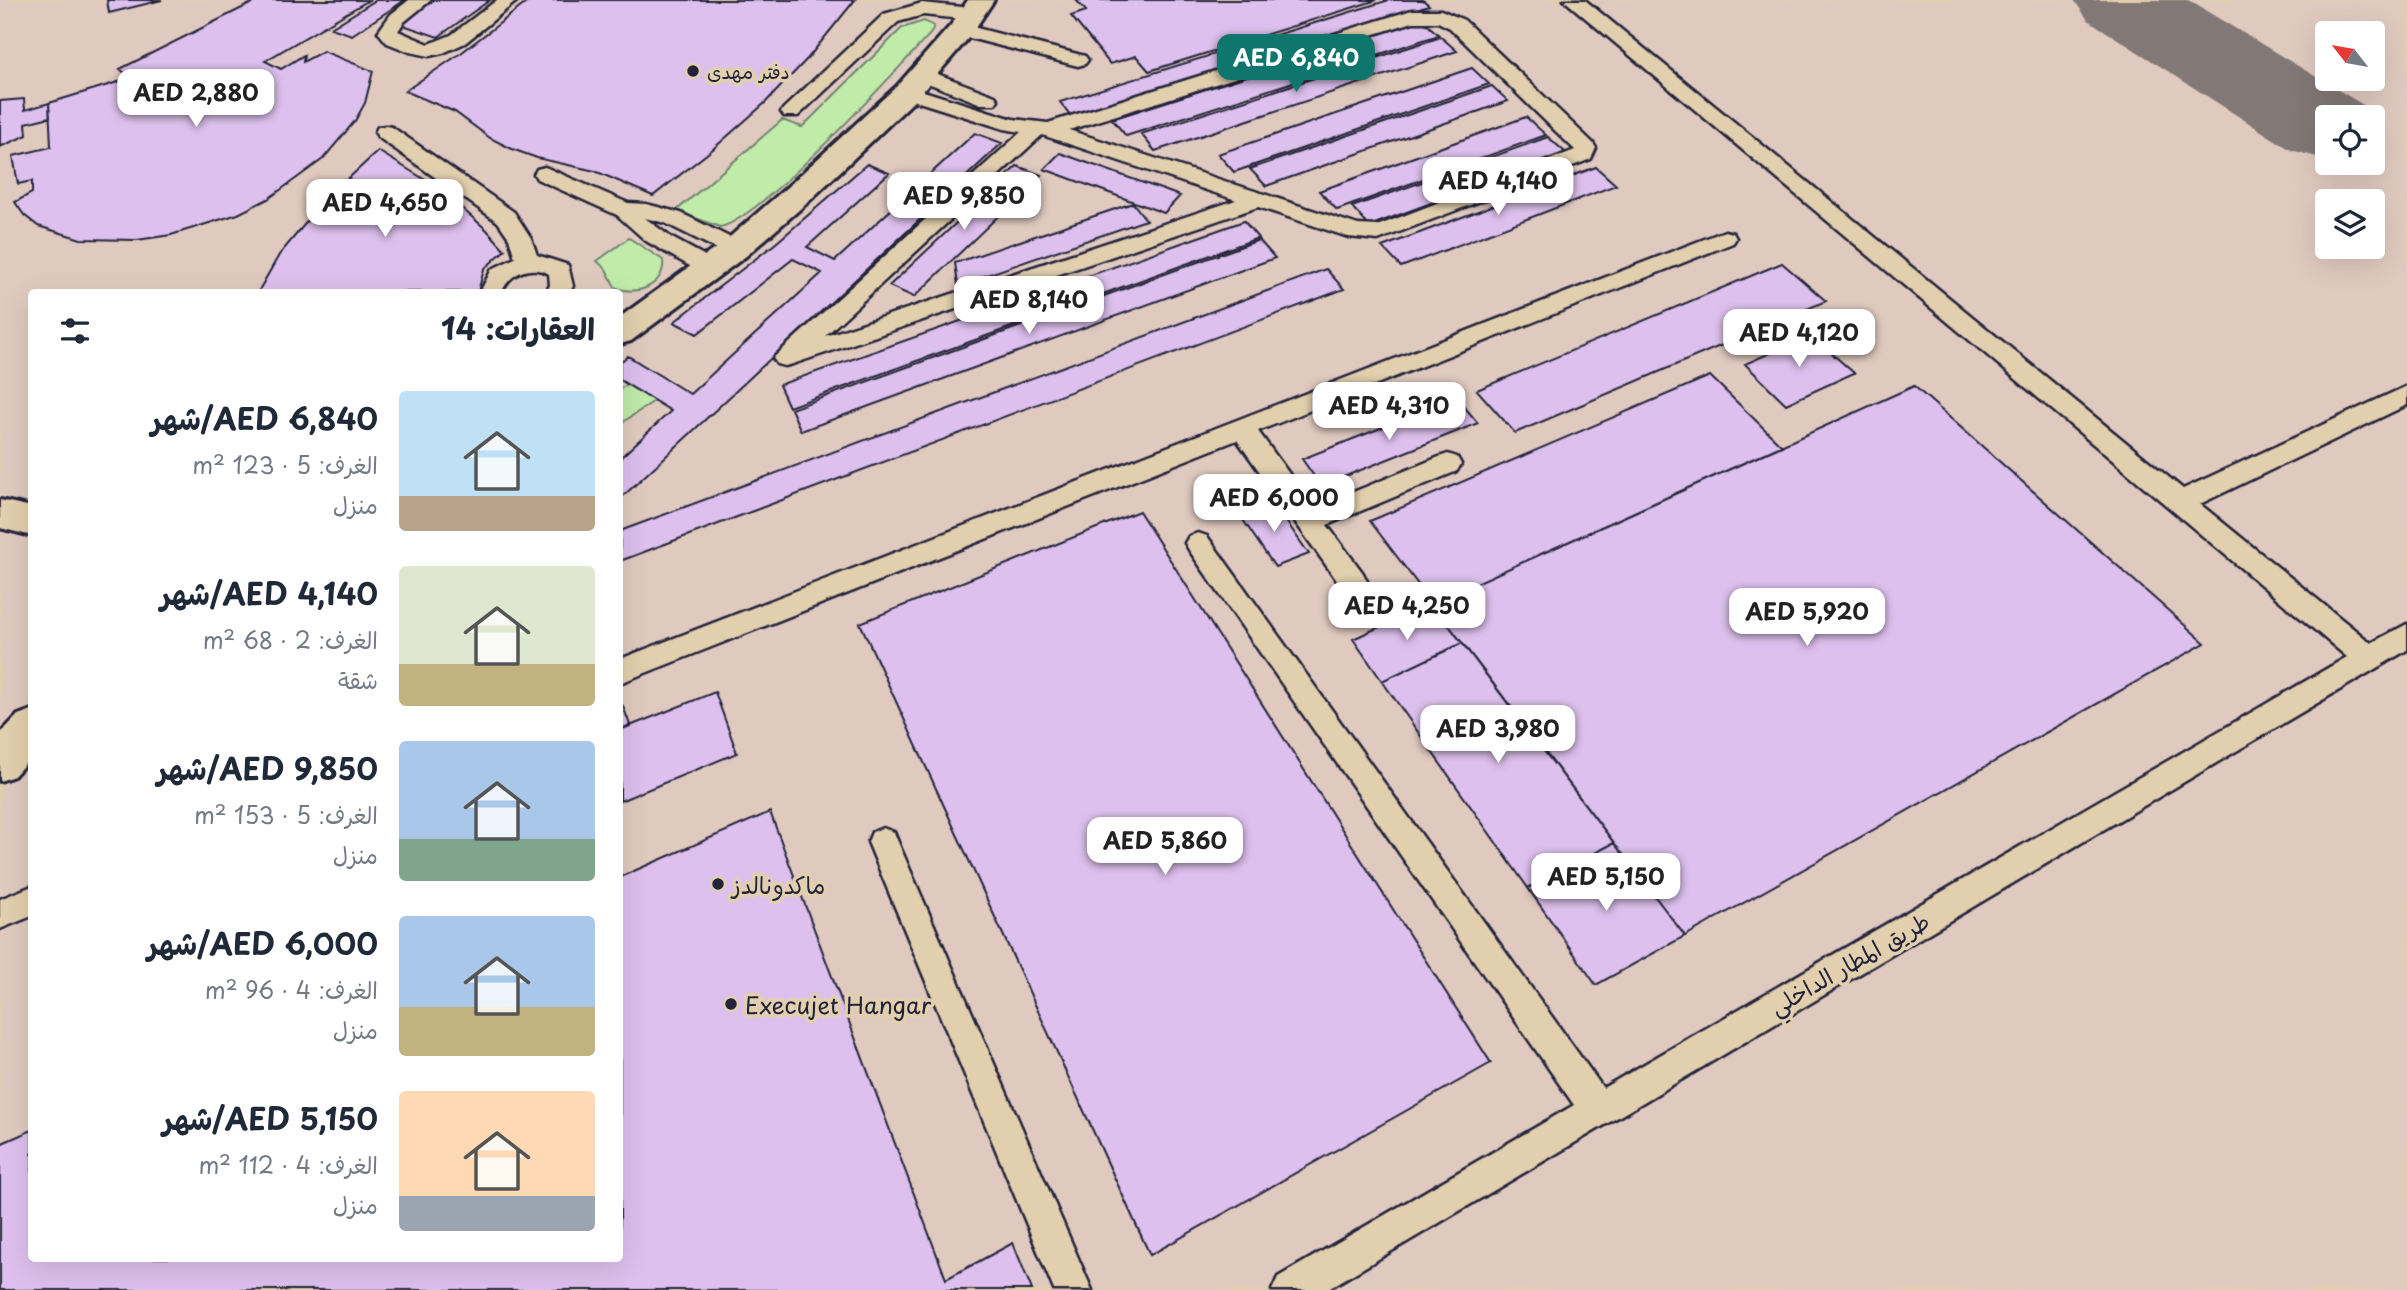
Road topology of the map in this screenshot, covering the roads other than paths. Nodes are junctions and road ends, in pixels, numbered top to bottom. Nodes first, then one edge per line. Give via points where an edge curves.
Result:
1 (422, 0) edge
2 (509, 0) edge
3 (1573, 0) edge
4 (971, 15) edge
5 (1078, 60) dead end
6 (914, 83) junction
7 (791, 112) dead end
8 (1043, 129) junction
9 (385, 132) dead end
10 (545, 174) dead end
11 (1256, 200) junction
12 (625, 210) junction
13 (1726, 238) dead end
14 (736, 249) junction
15 (528, 262) junction
16 (710, 268) junction
17 (492, 289) edge
18 (560, 289) edge
19 (623, 331) edge
20 (2407, 395) edge
21 (1241, 427) junction
22 (1448, 464) dead end
23 (2180, 502) junction
24 (0, 514) edge
25 (28, 520) edge
26 (1308, 521) junction
27 (1198, 543) dead end
28 (1353, 581) dead end
29 (2407, 636) edge
30 (2369, 658) junction
31 (623, 670) edge
32 (883, 842) dead end
33 (28, 903) edge
34 (0, 914) edge
35 (1598, 1110) junction
36 (1073, 1290) edge
37 (1291, 1290) edge

1 - 2 lane via 400,15 388,32 394,39 429,50 458,39
3 - 23 lane
4 - 5 lane
4 - 6 street
4 - 7 lane via 922,9 891,18
6 - 8 lane via 1011,125
6 - 14 street
8 - 11 lane
8 - 11 lane via 785,358
8 - 11 lane via 1412,16 1431,15 1457,24 1586,148 1576,159 1378,233 1356,233
9 - 15 lane via 506,217
10 - 12 lane
12 - 14 lane via 673,218
12 - 16 lane via 652,235
13 - 21 lane
14 - 16 street
15 - 17 lane via 510,267
15 - 18 lane via 541,261 560,270
16 - 19 street
20 - 23 lane
21 - 26 lane
21 - 31 lane
22 - 26 lane
23 - 30 lane
24 - 25 street
26 - 28 lane
27 - 35 lane
29 - 30 lane, طريق المطار الداخلي
30 - 35 lane, طريق المطار الداخلي
32 - 36 lane
33 - 34 lane
35 - 37 lane, طريق المطار الداخلي

